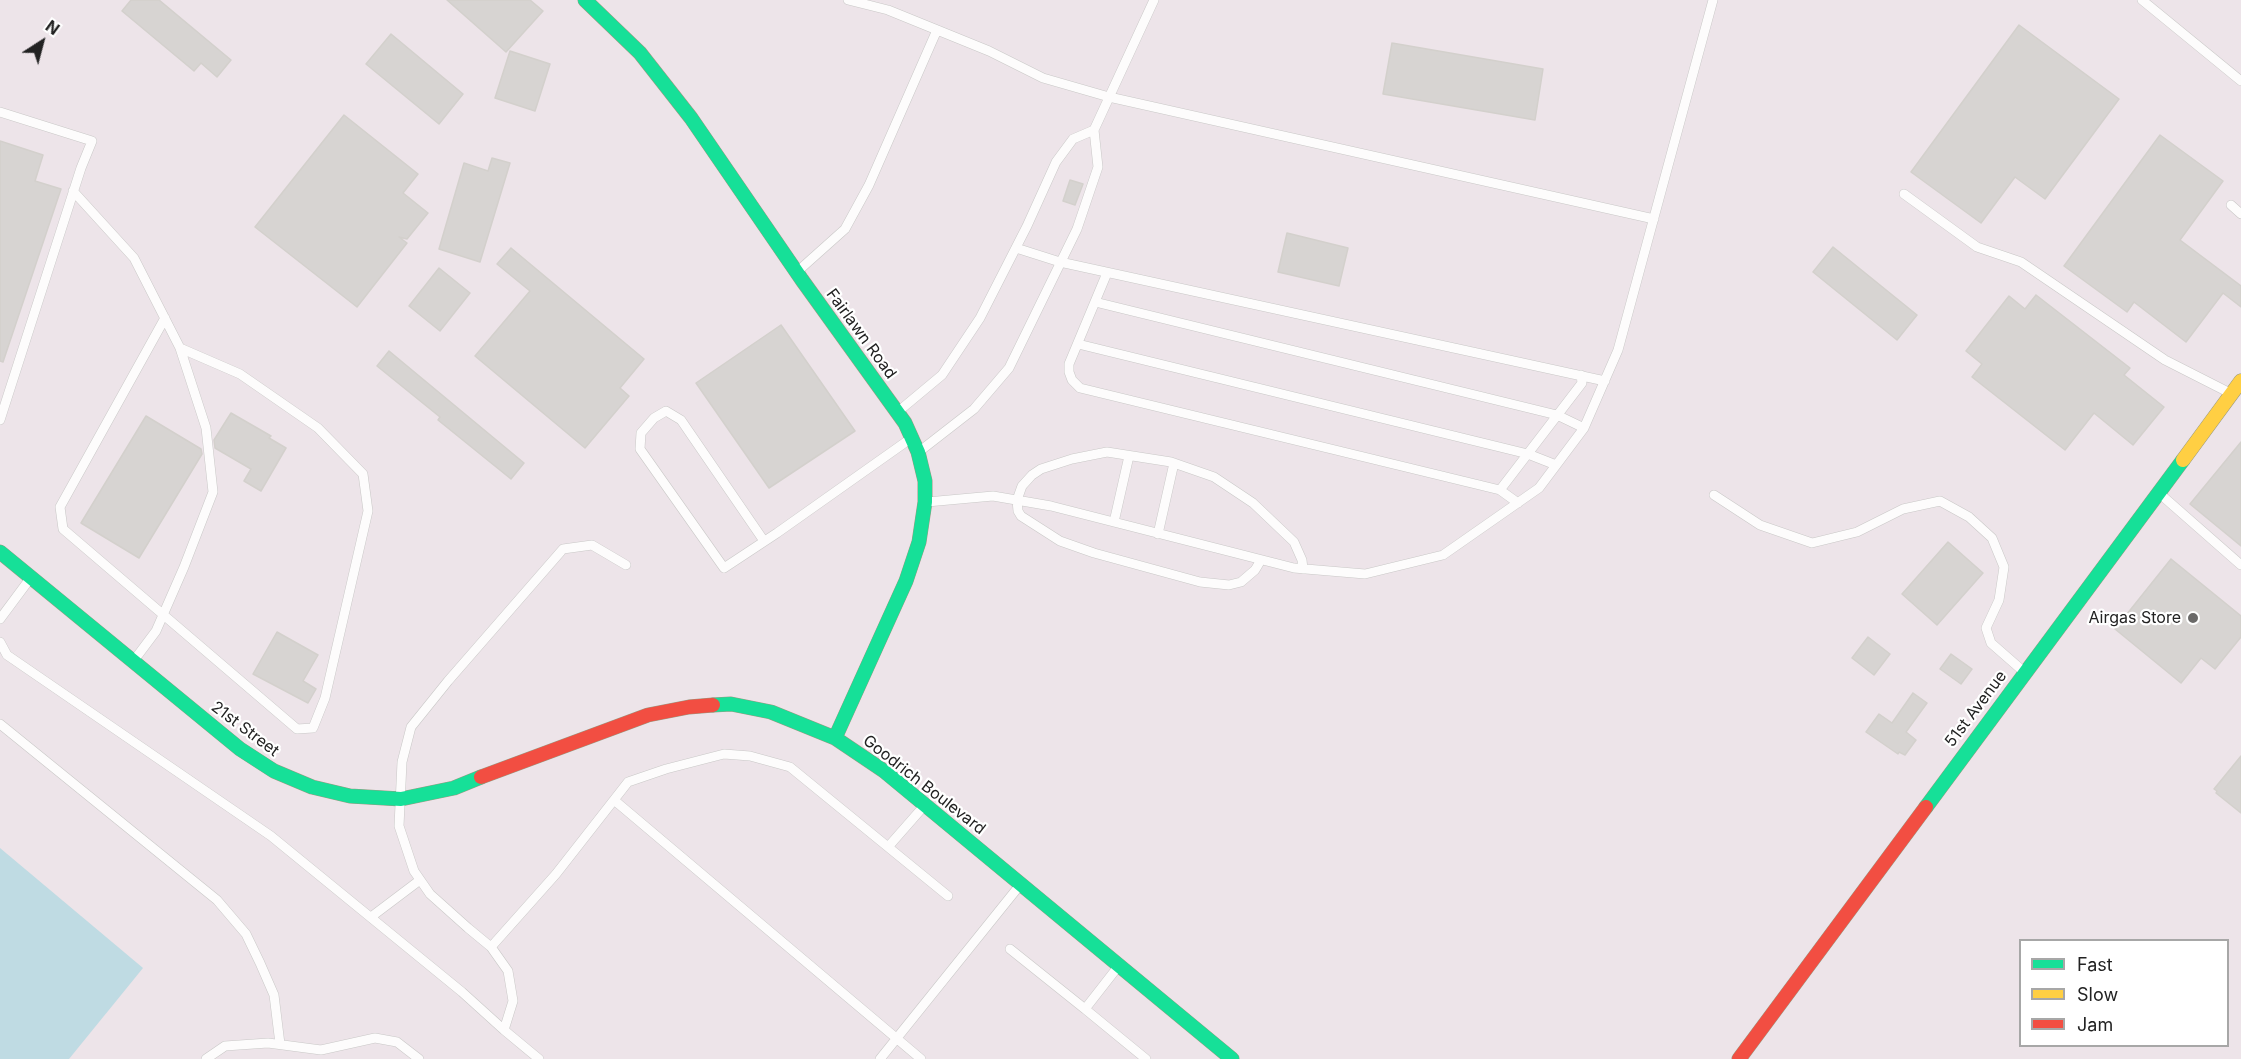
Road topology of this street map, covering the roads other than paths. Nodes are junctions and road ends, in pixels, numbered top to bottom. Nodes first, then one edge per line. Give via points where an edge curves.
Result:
1 (585, 0) edge
2 (848, 0) edge
3 (1154, 0) edge
4 (1713, 0) edge
5 (2142, 0) edge
6 (937, 30) junction
7 (2241, 81) edge
8 (1109, 97) junction
9 (0, 112) edge
10 (1094, 130) junction
11 (73, 191) junction
12 (1904, 194) dead end
13 (2231, 205) dead end
14 (2241, 214) edge
15 (1654, 219) junction
16 (1016, 248) junction
17 (1060, 262) junction
18 (797, 272) junction
19 (1107, 273) junction
20 (1095, 302) junction
21 (165, 318) junction
22 (1078, 344) junction
23 (180, 348) junction
24 (1581, 375) junction
25 (1605, 381) junction
26 (2241, 381) edge
27 (2231, 394) junction
28 (898, 412) junction
29 (1557, 415) junction
30 (0, 420) edge
31 (1584, 428) junction
32 (912, 438) junction
33 (918, 452) junction
34 (1528, 454) junction
35 (1129, 456) junction
36 (1174, 464) junction
37 (1556, 465) junction
38 (1500, 490) junction
39 (2158, 492) junction
40 (1714, 495) dead end
41 (1017, 500) junction
42 (925, 502) junction
43 (1518, 503) junction
44 (1114, 522) junction
45 (1158, 534) junction
46 (764, 542) junction
47 (0, 552) edge
48 (1261, 560) junction
49 (2241, 565) edge
50 (626, 566) dead end
51 (1303, 569) junction
52 (31, 578) junction
53 (163, 615) junction
54 (0, 618) edge
55 (0, 642) edge
56 (134, 662) junction
57 (2024, 672) junction
58 (0, 724) edge
59 (835, 738) junction
60 (400, 799) junction
61 (614, 800) junction
62 (925, 804) junction
63 (888, 847) junction
64 (420, 880) junction
65 (1021, 884) junction
66 (948, 896) dead end
67 (371, 917) junction
68 (491, 946) junction
69 (1010, 949) dead end
70 (1119, 965) junction
71 (1085, 1009) junction
72 (504, 1030) junction
73 (897, 1038) junction
74 (280, 1044) junction
75 (206, 1059) edge
76 (418, 1059) edge
77 (539, 1059) edge
78 (880, 1059) edge
79 (921, 1059) edge
80 (1146, 1059) edge
81 (1232, 1059) edge
82 (1738, 1059) edge

1 - 18 street, Fairlawn Road via 640,53 665,84
2 - 6 lane via 888,10
3 - 8 lane
4 - 15 lane
5 - 7 lane
6 - 8 lane via 1043,78
6 - 18 lane via 869,185 844,229
8 - 10 lane
8 - 15 lane
9 - 11 lane via 92,141
10 - 16 lane via 1073,139 1056,162
10 - 17 lane via 1098,167 1077,229
11 - 21 lane via 134,258
11 - 30 lane
12 - 27 lane via 1977,247 2021,262 2165,360
13 - 14 lane
15 - 25 lane via 1618,350
16 - 17 lane
16 - 28 lane via 980,318 942,375
17 - 19 lane
17 - 33 lane via 1009,368 974,409
18 - 28 street, Fairlawn Road
19 - 20 lane
19 - 24 lane
20 - 22 lane
20 - 29 lane
21 - 23 lane
21 - 53 lane via 60,507 63,529
22 - 34 lane
22 - 38 lane via 1069,372 1080,388
23 - 53 lane via 206,428 213,492
23 - 53 lane via 240,374 318,428 363,474 368,512 325,698 313,728 297,729
24 - 25 lane
24 - 29 lane via 1582,383
25 - 31 lane
26 - 27 street, 51st Avenue
27 - 39 street, 51st Avenue
28 - 32 street, Fairlawn Road
29 - 31 lane
29 - 34 lane
31 - 37 lane
32 - 33 street, Fairlawn Road
32 - 46 lane
33 - 42 street, Fairlawn Road
34 - 37 lane
34 - 38 lane
35 - 36 lane
35 - 41 lane via 1107,452 1041,469 1022,486
35 - 44 lane
36 - 45 lane
36 - 51 lane via 1214,477 1253,503 1294,542
37 - 43 lane via 1539,488
38 - 43 lane
39 - 49 lane
39 - 57 street, 51st Avenue
40 - 57 lane via 1760,525 1812,543 1857,532 1903,509 1940,501 1969,517 1992,538 2004,567 1999,600 1986,628 1991,643
41 - 42 lane via 993,496
41 - 44 lane
41 - 48 lane via 1021,516 1060,541 1200,582 1241,582
42 - 59 street, Fairlawn Road via 919,542 906,581
43 - 51 lane via 1443,555 1365,574
44 - 45 lane
45 - 48 lane
46 - 46 lane via 724,568 640,449 641,433 654,418 666,411 681,420
47 - 52 street, 21st Street
48 - 51 lane
50 - 60 lane via 592,545 563,549 411,727 402,762
52 - 54 lane
52 - 56 street, 21st Street
53 - 56 lane
55 - 67 lane via 7,655 271,836
56 - 60 street, 21st Street via 240,749 274,771 312,787 350,796
57 - 82 street, 51st Avenue
58 - 74 lane via 217,900 246,934 260,963 274,995
59 - 60 street, Goodrich Boulevard via 752,707 689,707 648,715 454,788
59 - 62 street, Goodrich Boulevard
60 - 64 lane via 399,826
61 - 63 lane via 628,782 666,769 724,754 750,756 790,767
61 - 68 lane via 556,874
61 - 73 lane
62 - 63 lane
62 - 65 street, Goodrich Boulevard
63 - 66 lane
64 - 67 lane
64 - 68 lane via 430,894
65 - 70 street, Goodrich Boulevard
65 - 73 lane
67 - 72 lane
68 - 72 lane via 508,971 513,1001
69 - 71 lane
70 - 71 lane
70 - 81 street, Goodrich Boulevard
71 - 80 lane
72 - 77 lane
73 - 78 lane
73 - 79 lane
74 - 75 lane via 225,1046
74 - 76 lane via 321,1050 375,1038 397,1042

